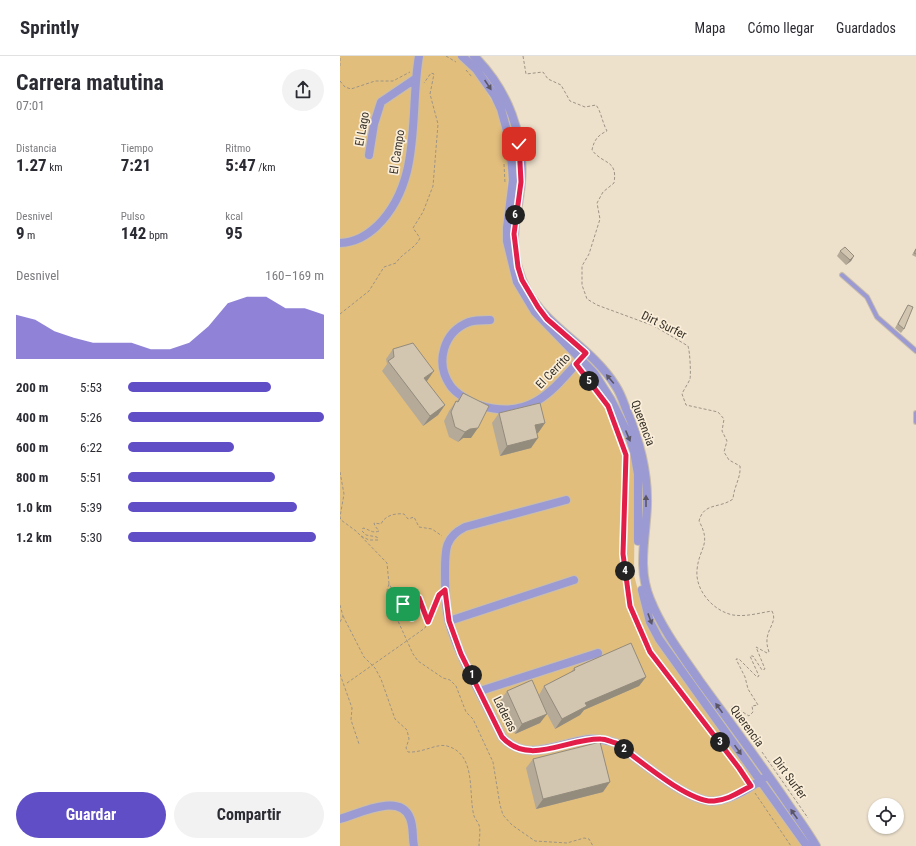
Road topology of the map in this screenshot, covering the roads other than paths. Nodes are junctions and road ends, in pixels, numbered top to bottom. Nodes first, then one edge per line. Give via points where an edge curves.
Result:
1 (419, 56) edge
2 (474, 56) edge
3 (461, 60) edge
4 (418, 77) junction
5 (369, 155) dead end
6 (340, 243) edge
7 (842, 274) dead end
8 (490, 320) dead end
9 (916, 351) edge
10 (581, 359) junction
11 (916, 413) edge
12 (916, 422) edge
13 (566, 500) dead end
14 (641, 575) junction
15 (574, 580) dead end
16 (449, 621) junction
17 (598, 653) dead end
18 (480, 691) junction
19 (768, 775) junction
20 (760, 781) junction
21 (340, 819) edge
22 (414, 846) edge
23 (807, 846) edge
24 (816, 846) edge

1 - 4 street, El Campo
2 - 10 street, Querencia via 492,76 508,103 518,137 521,182 514,234 522,280 547,319
3 -> 10 street, Querencia via 476,69 495,96 510,142 513,180 507,241 517,282 535,312
4 - 5 street, El Lago via 381,102
4 - 6 street, El Campo via 410,161 402,189 388,216 369,234 353,242
7 - 9 lane via 867,296 877,317
8 - 10 street, El Cerrito via 460,326 444,348 442,363 446,377 455,391 469,401 502,411 521,409 545,397
10 -> 14 street, Querencia via 594,373 611,400 634,451 638,474
14 -> 10 street, Querencia via 647,507 641,447 615,385
11 - 12 lane
13 - 16 street, Laderas via 465,527 454,533 448,542 445,561
19 -> 14 street, Querencia via 672,643 658,618
14 -> 20 street, Querencia via 650,622 659,639
15 - 16 street
16 - 18 street, Laderas via 461,654
17 - 18 street
18 - 20 street, Laderas via 502,737 517,749 542,750 590,739 603,739 616,743 689,796 704,801 730,798
19 - 20 street, Laderas
24 -> 19 street, Querencia
20 - 23 street, Querencia
21 - 22 street via 378,806 390,805 401,808 410,817

